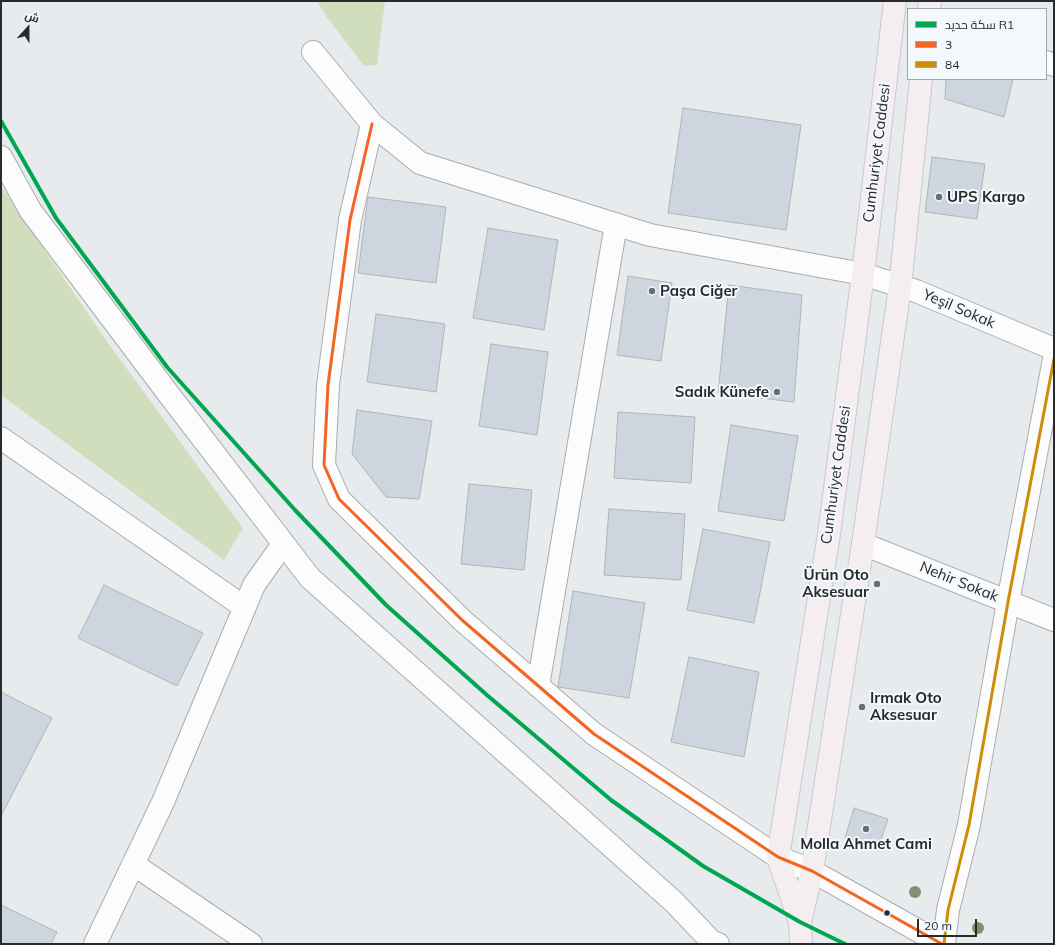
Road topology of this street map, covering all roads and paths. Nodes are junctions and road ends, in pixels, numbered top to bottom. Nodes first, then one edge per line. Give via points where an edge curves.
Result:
1 (895, 1) edge
2 (313, 52) dead end
3 (921, 80) edge
4 (372, 124) junction
5 (1, 157) edge
6 (616, 224) junction
7 (863, 274) junction
8 (900, 286) junction
9 (1054, 349) edge
10 (1054, 359) edge
11 (1, 438) edge
12 (284, 544) junction
13 (863, 544) junction
14 (1008, 602) junction
15 (244, 607) junction
16 (1054, 620) edge
17 (538, 686) junction
18 (778, 857) junction
19 (133, 864) junction
20 (812, 871) junction
21 (800, 922) junction
22 (95, 944) edge
23 (251, 944) edge
24 (718, 944) edge
25 (800, 944) edge
26 (943, 944) edge

1 - 7 main road, Cumhuriyet Caddesi
2 - 4 street, Yeşil Sokak
3 - 8 main road
4 - 6 street, Yeşil Sokak via 420,163
4 - 17 street via 350,220 328,385 324,465 339,499 462,620
5 - 12 street via 30,210
6 - 7 street, Yeşil Sokak via 650,235
6 - 17 street
7 - 8 street, Yeşil Sokak
7 - 18 main road, Cumhuriyet Caddesi via 829,534
8 - 9 street, Yeşil Sokak
8 - 13 main road
10 - 14 street
11 - 15 street
12 - 15 street via 254,585
12 - 24 street via 310,578 674,902 712,942
13 - 14 street, Nehir Sokak
13 - 20 main road
14 - 16 street, Nehir Sokak
14 - 26 street via 969,825 948,910
15 - 19 street via 163,802
17 - 18 street via 594,734
18 - 20 street
18 - 21 main road, Cumhuriyet Caddesi
19 - 22 street
19 - 23 street
20 - 21 main road
20 - 26 street
21 - 25 main road, Cumhuriyet Caddesi

